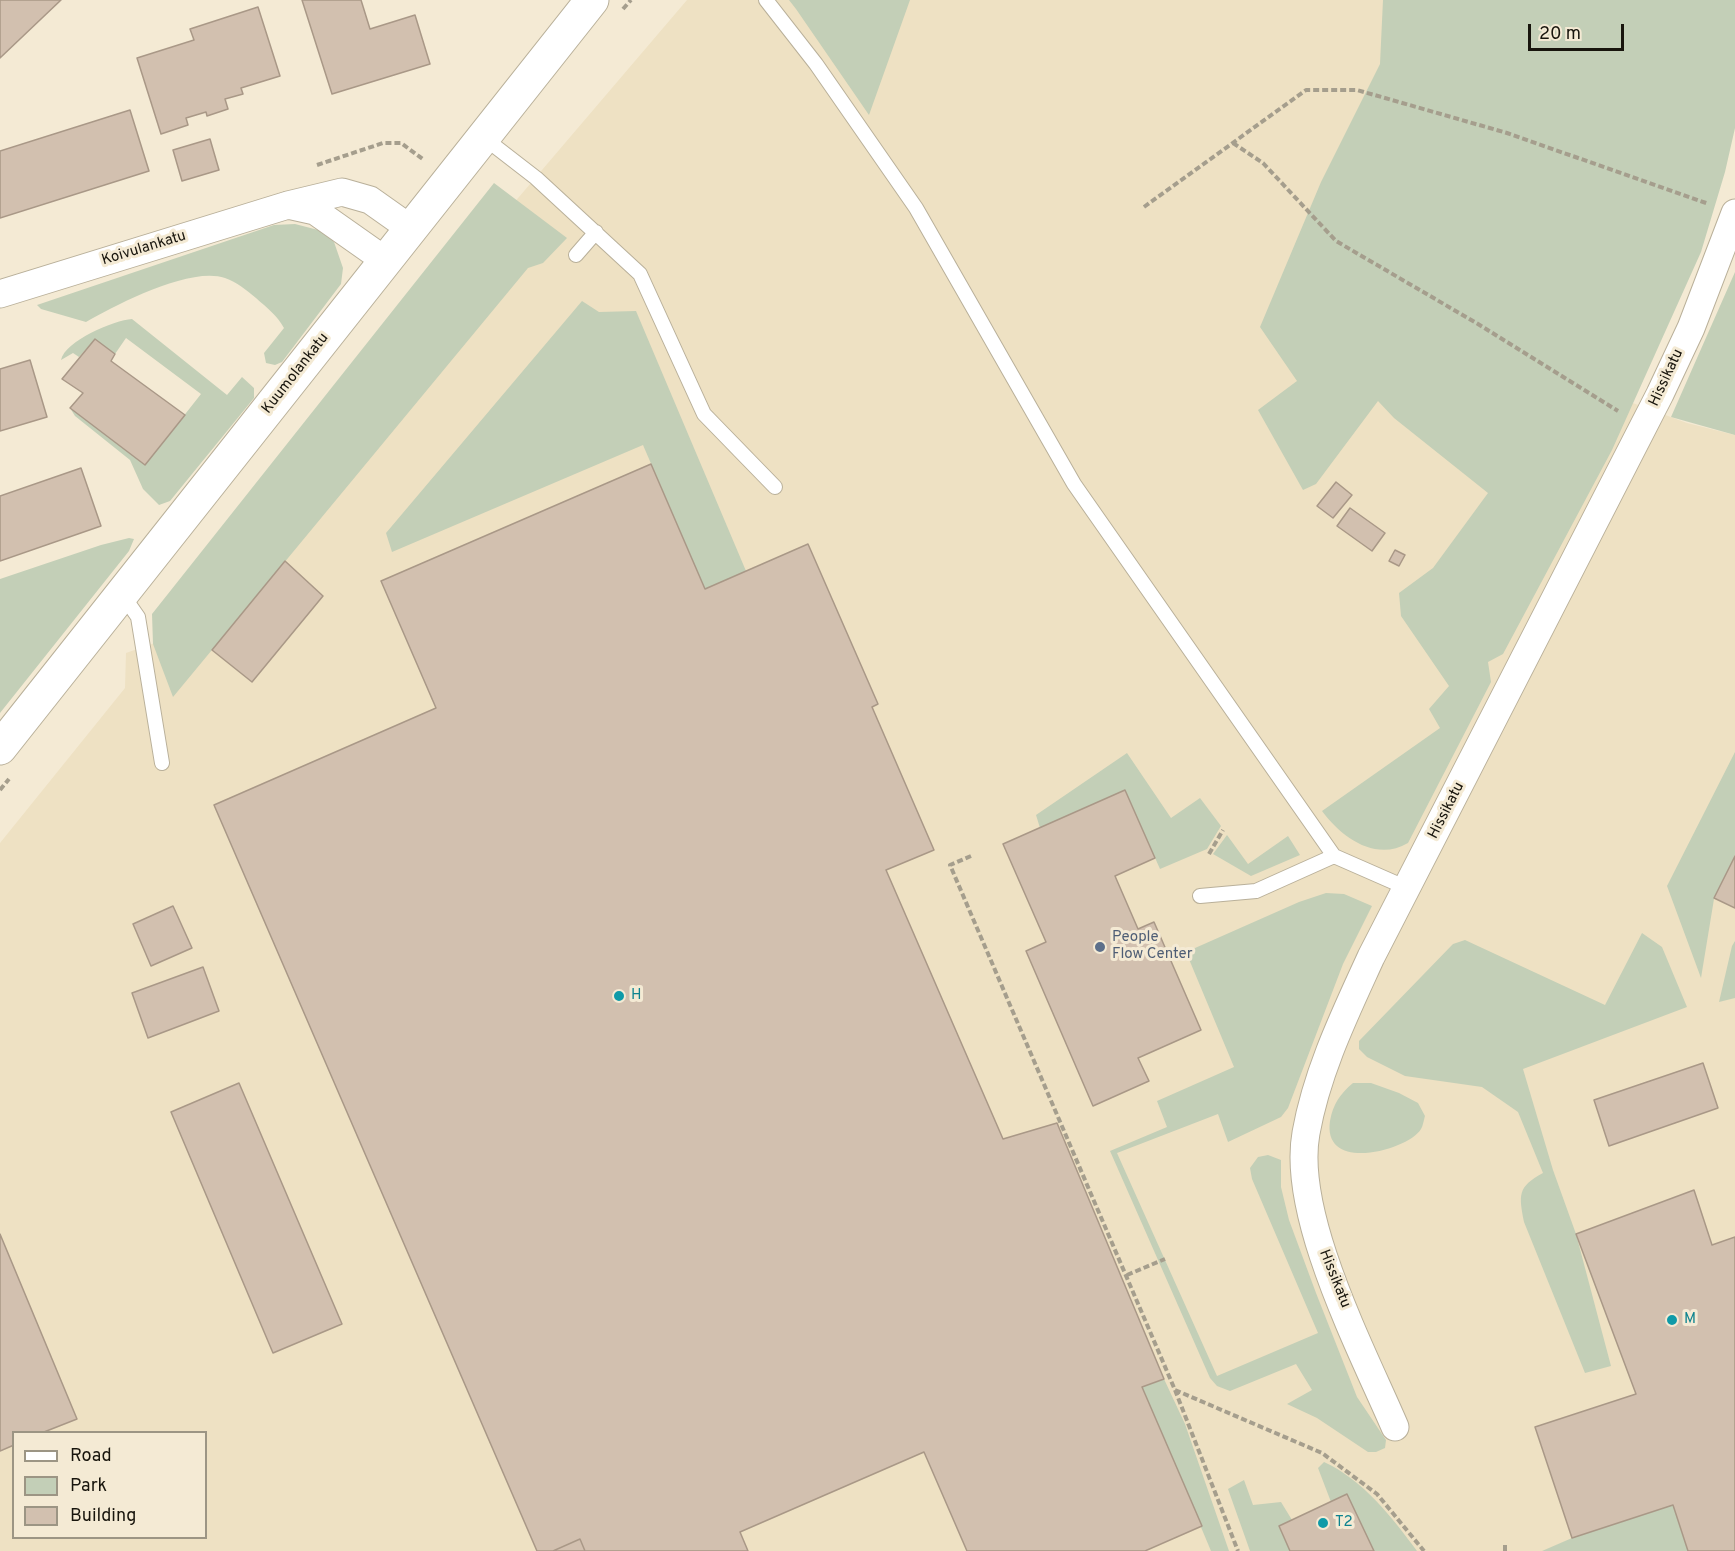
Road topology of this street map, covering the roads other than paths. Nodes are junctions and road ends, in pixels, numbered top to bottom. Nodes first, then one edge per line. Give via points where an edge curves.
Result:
1 (592, 0) edge
2 (766, 0) edge
3 (483, 137) junction
4 (288, 205) junction
5 (1735, 214) edge
6 (411, 229) junction
7 (596, 232) junction
8 (576, 255) dead end
9 (386, 261) junction
10 (0, 294) edge
11 (775, 487) dead end
12 (122, 594) junction
13 (0, 748) edge
14 (162, 763) dead end
15 (1334, 856) junction
16 (1407, 888) junction
17 (1200, 896) dead end
18 (1395, 1427) dead end

1 - 3 street, Kuumolankatu
2 - 15 lane via 816,64 916,208 1074,484
3 - 6 street, Kuumolankatu
3 - 7 lane
4 - 6 street, Koivulankatu via 342,192 370,200
4 - 9 street via 315,211
4 - 10 street, Koivulankatu
5 - 16 street, Hissikatu via 1691,328 1643,428
6 - 9 street, Kuumolankatu
7 - 8 lane
7 - 11 lane via 640,274 704,414
9 - 12 street, Kuumolankatu
12 - 13 street, Kuumolankatu
12 - 14 lane via 138,617
15 - 16 lane
15 - 17 lane via 1256,891
16 - 18 street, Hissikatu via 1332,1044 1311,1106 1304,1156 1306,1192 1318,1238

